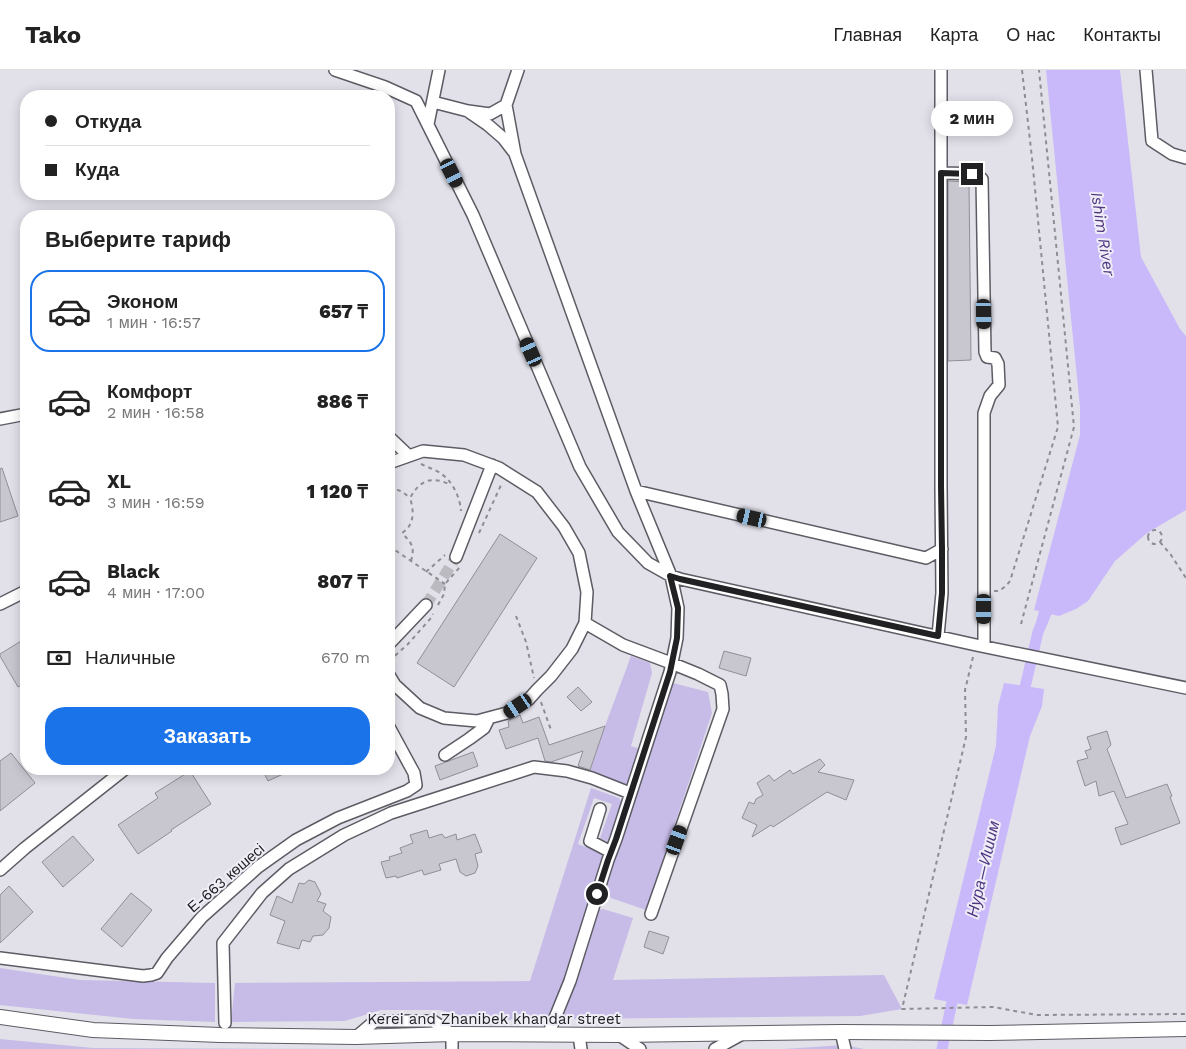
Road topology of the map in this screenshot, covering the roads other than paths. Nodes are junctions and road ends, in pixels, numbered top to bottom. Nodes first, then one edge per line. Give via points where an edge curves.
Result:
1 (335, 70) edge
2 (439, 70) edge
3 (518, 70) edge
4 (941, 70) edge
5 (1146, 70) edge
6 (392, 90) edge
7 (395, 92) edge
8 (432, 102) junction
9 (506, 105) junction
10 (468, 111) junction
11 (428, 124) junction
12 (514, 154) junction
13 (1186, 158) edge
14 (941, 173) junction
15 (20, 415) edge
16 (0, 419) edge
17 (395, 444) edge
18 (407, 457) junction
19 (395, 461) edge
20 (492, 465) junction
21 (636, 491) junction
22 (942, 549) junction
23 (457, 556) tunnel mouth
24 (670, 576) junction
25 (20, 594) edge
26 (0, 604) edge
27 (426, 606) tunnel mouth
28 (585, 623) junction
29 (938, 636) junction
30 (395, 638) edge
31 (980, 646) junction
32 (671, 663) junction
33 (395, 685) edge
34 (1186, 688) edge
35 (489, 718) junction
36 (395, 738) edge
37 (445, 755) dead end
38 (117, 775) edge
39 (630, 793) junction
40 (600, 810) dead end
41 (611, 852) junction
42 (0, 870) edge
43 (651, 914) dead end
44 (0, 958) edge
45 (0, 1018) edge
46 (225, 1023) dead end
47 (1186, 1029) edge
48 (841, 1032) junction
49 (745, 1033) junction
50 (452, 1034) junction
51 (548, 1035) junction
52 (579, 1035) junction
53 (619, 1035) junction
54 (452, 1049) edge
55 (581, 1049) edge
56 (640, 1049) edge
57 (715, 1049) edge
58 (845, 1049) edge

1 - 6 street
2 - 8 street
3 - 9 street
4 - 14 street
5 - 13 street via 1152,141 1172,154
7 - 11 street via 416,101
8 - 10 street
8 - 11 street
9 - 10 street via 490,114
9 - 12 street
10 - 12 street via 503,138
11 - 24 street via 473,215 580,467 618,532 648,563
12 - 21 street
14 - 22 street
14 - 31 street via 979,175 982,179 985,352 998,364 999,385 990,396 984,413 984,590
15 - 16 street
17 - 18 street
18 - 19 street
18 - 20 street via 423,451 464,455
20 - 23 street
20 - 28 street via 537,492 564,527 579,553 587,592
21 - 22 street via 926,558
21 - 24 street
22 - 29 street
24 - 29 street
24 - 32 street via 678,608 677,638
25 - 26 street
27 - 30 street
28 - 32 street via 623,645
28 - 35 street via 572,649 529,698 507,713
29 - 31 street
31 - 34 street
32 - 39 street
32 - 43 street via 720,685 723,709
33 - 35 street via 420,708 444,718 477,721
35 - 37 street via 484,728
36 - 44 street, Е-663 көшесі via 414,773 416,785 338,818 296,840 258,867 202,917 157,973 143,976
38 - 42 street
39 - 41 street
39 - 46 street via 568,771 534,767 391,813 344,835 289,869 262,893 223,943
40 - 41 street via 590,841
41 - 51 street via 570,981
45 - 50 main road, Kerei and Zhanibek khandar street via 93,1030 220,1035 356,1037
47 - 48 main road, Kerei and Zhanibek khandar street
48 - 49 main road, Kerei and Zhanibek khandar street
48 - 58 street
49 - 53 main road, Kerei and Zhanibek khandar street
49 - 57 street
50 - 51 main road, Kerei and Zhanibek khandar street
50 - 54 street
51 - 52 main road, Kerei and Zhanibek khandar street
52 - 53 main road, Kerei and Zhanibek khandar street
52 - 55 street
53 - 56 street

